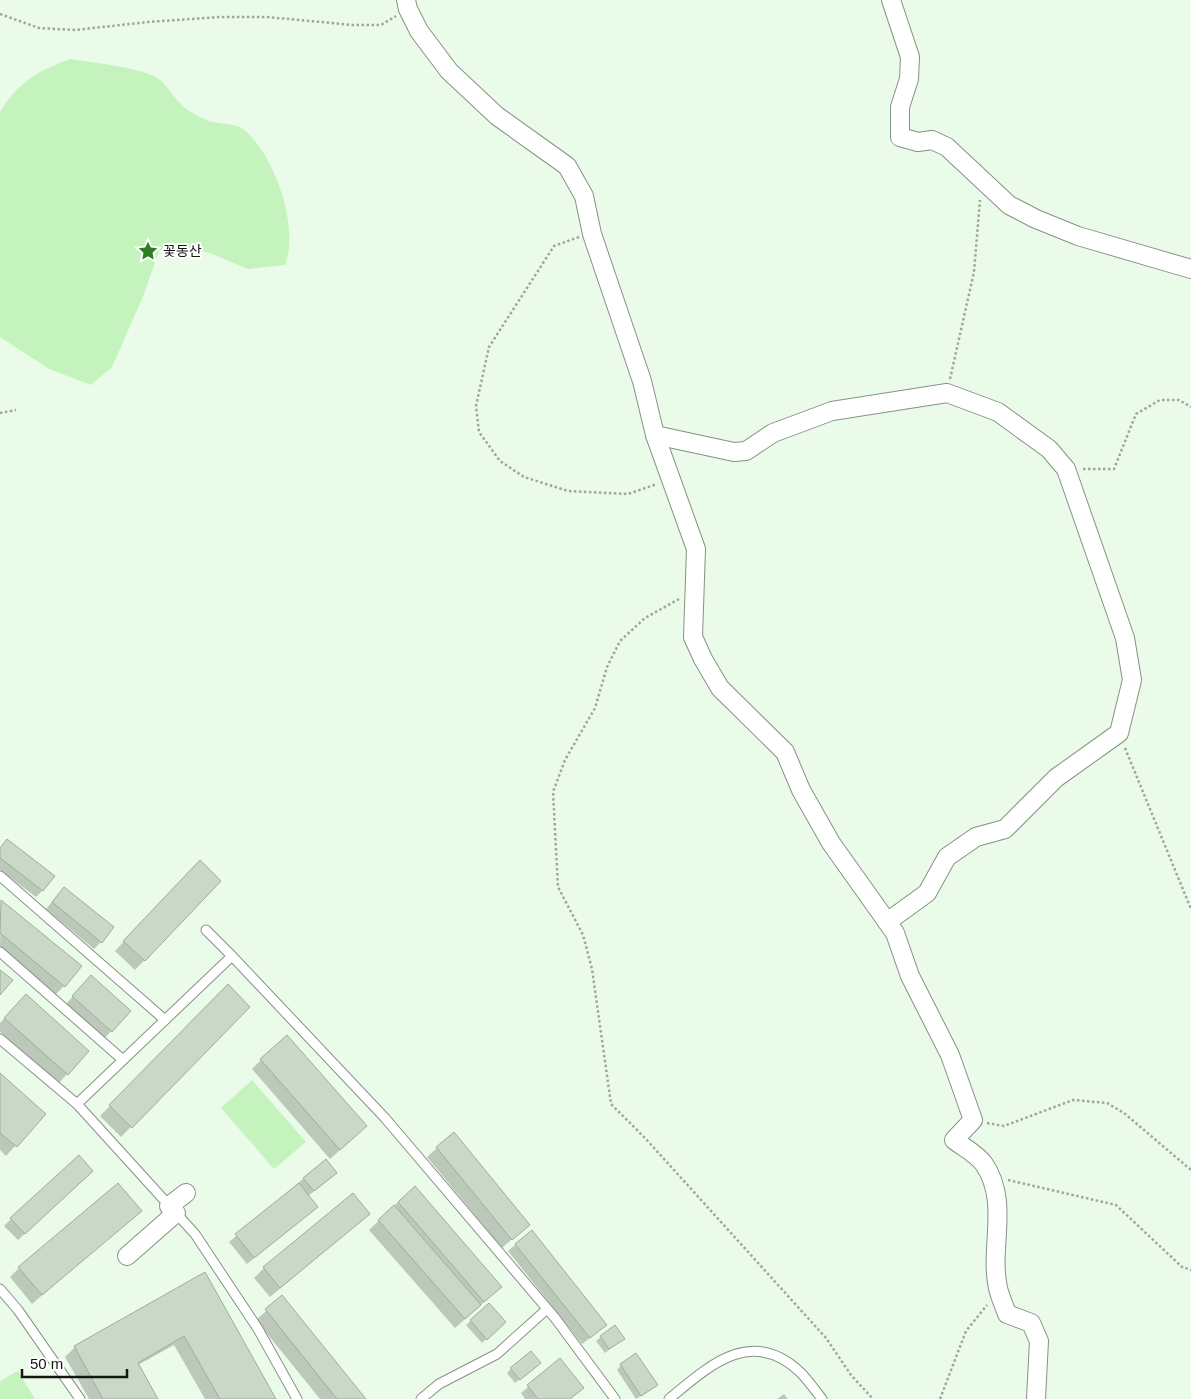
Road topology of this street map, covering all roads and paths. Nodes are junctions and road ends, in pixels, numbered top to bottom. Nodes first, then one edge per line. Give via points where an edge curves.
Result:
1 (891, 0) edge
2 (407, 4) edge
3 (0, 14) edge
4 (982, 181) junction
5 (592, 234) junction
6 (1191, 269) edge
7 (947, 393) junction
8 (1191, 407) edge
9 (16, 410) dead end
10 (0, 412) edge
11 (655, 435) junction
12 (1066, 470) junction
13 (671, 480) junction
14 (696, 590) junction
15 (1119, 733) junction
16 (0, 876) edge
17 (1191, 908) edge
18 (887, 922) junction
19 (206, 930) dead end
20 (0, 952) edge
21 (232, 956) junction
22 (165, 1020) junction
23 (0, 1039) edge
24 (123, 1060) junction
25 (77, 1104) junction
26 (973, 1120) junction
27 (1191, 1170) edge
28 (992, 1178) junction
29 (186, 1193) dead end
30 (173, 1210) junction
31 (127, 1256) dead end
32 (1191, 1270) edge
33 (998, 1288) junction
34 (0, 1289) edge
35 (547, 1309) junction
36 (80, 1399) edge
37 (297, 1399) edge
38 (421, 1399) edge
39 (615, 1399) edge
40 (669, 1399) edge
41 (822, 1399) edge
42 (873, 1399) edge
43 (940, 1399) edge
44 (1036, 1399) edge

1 - 4 street via 910,57 909,79 900,107 900,137 918,142 932,140 947,147
2 - 3 path via 381,24 353,26 267,17 220,17 75,30 40,28
2 - 5 street via 434,54 449,71 498,116 566,166 584,196
4 - 6 street via 1009,206 1036,219 1078,236
4 - 7 path via 974,272
5 - 11 street via 642,381
5 - 13 path via 554,246 489,348 476,406 479,432 500,461 524,477 568,491 628,494
7 - 11 street via 832,412 773,432 746,451 734,452
7 - 12 street via 998,412 1049,449
8 - 12 path via 1179,400 1160,400 1136,414 1114,469
9 - 10 path
11 - 13 street
12 - 15 street via 1125,638 1132,680
13 - 14 street via 696,549
14 - 18 street via 693,637 703,659 720,688 784,752 831,843
14 - 42 path via 645,618 620,641 607,668 595,708 566,760 554,792 558,887 583,935 592,969 611,1104 826,1338 851,1376
15 - 17 path
15 - 18 street via 1056,778 1005,829 976,837 947,858 927,894
16 - 22 lane
18 - 26 street via 895,933 910,976 950,1055
19 - 21 lane
20 - 24 lane
21 - 22 lane
21 - 35 lane via 385,1118
22 - 24 lane
23 - 25 lane
24 - 25 lane
25 - 30 lane
26 - 27 path via 1004,1126 1073,1100 1107,1103 1124,1113
26 - 28 street via 954,1140 983,1162
28 - 32 path via 1116,1205 1175,1261
28 - 33 street via 999,1219
29 - 30 street
30 - 31 street
30 - 37 lane via 195,1234 225,1277
33 - 43 path via 966,1331
33 - 44 street via 1007,1314 1031,1323 1039,1341
34 - 36 lane
35 - 38 lane via 497,1354 439,1384
35 - 39 lane
40 - 41 lane via 718,1361 738,1352 778,1357 799,1372

